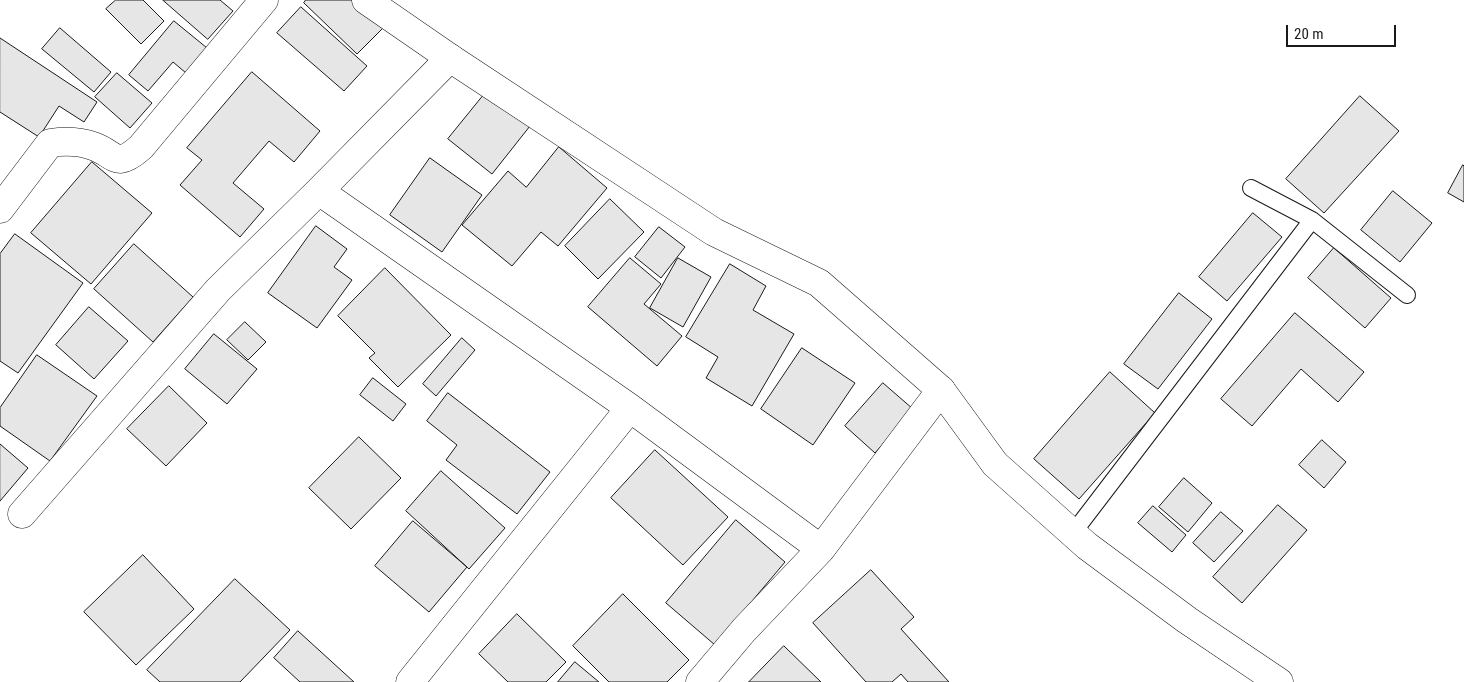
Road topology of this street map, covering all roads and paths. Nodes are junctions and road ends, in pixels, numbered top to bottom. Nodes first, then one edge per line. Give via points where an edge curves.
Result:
1 (264, 0) edge
2 (366, 0) edge
3 (450, 58) junction
4 (1251, 188) dead end
5 (320, 191) junction
6 (0, 209) edge
7 (1312, 220) junction
8 (1407, 295) dead end
9 (941, 390) junction
10 (630, 408) junction
11 (22, 514) dead end
12 (1073, 533) junction
13 (820, 549) junction
14 (410, 682) edge
15 (700, 682) edge
16 (1279, 682) edge

1 - 6 street via 141,147 129,157 114,159 93,146 67,141 50,143
2 - 3 street
3 - 5 street
3 - 9 street via 714,232 819,283
4 - 7 lane
5 - 10 street
5 - 11 street via 218,290
7 - 8 lane
7 - 12 lane
9 - 12 street via 995,464
9 - 13 street
10 - 13 street
10 - 14 street
12 - 16 street via 1187,620
13 - 15 street

